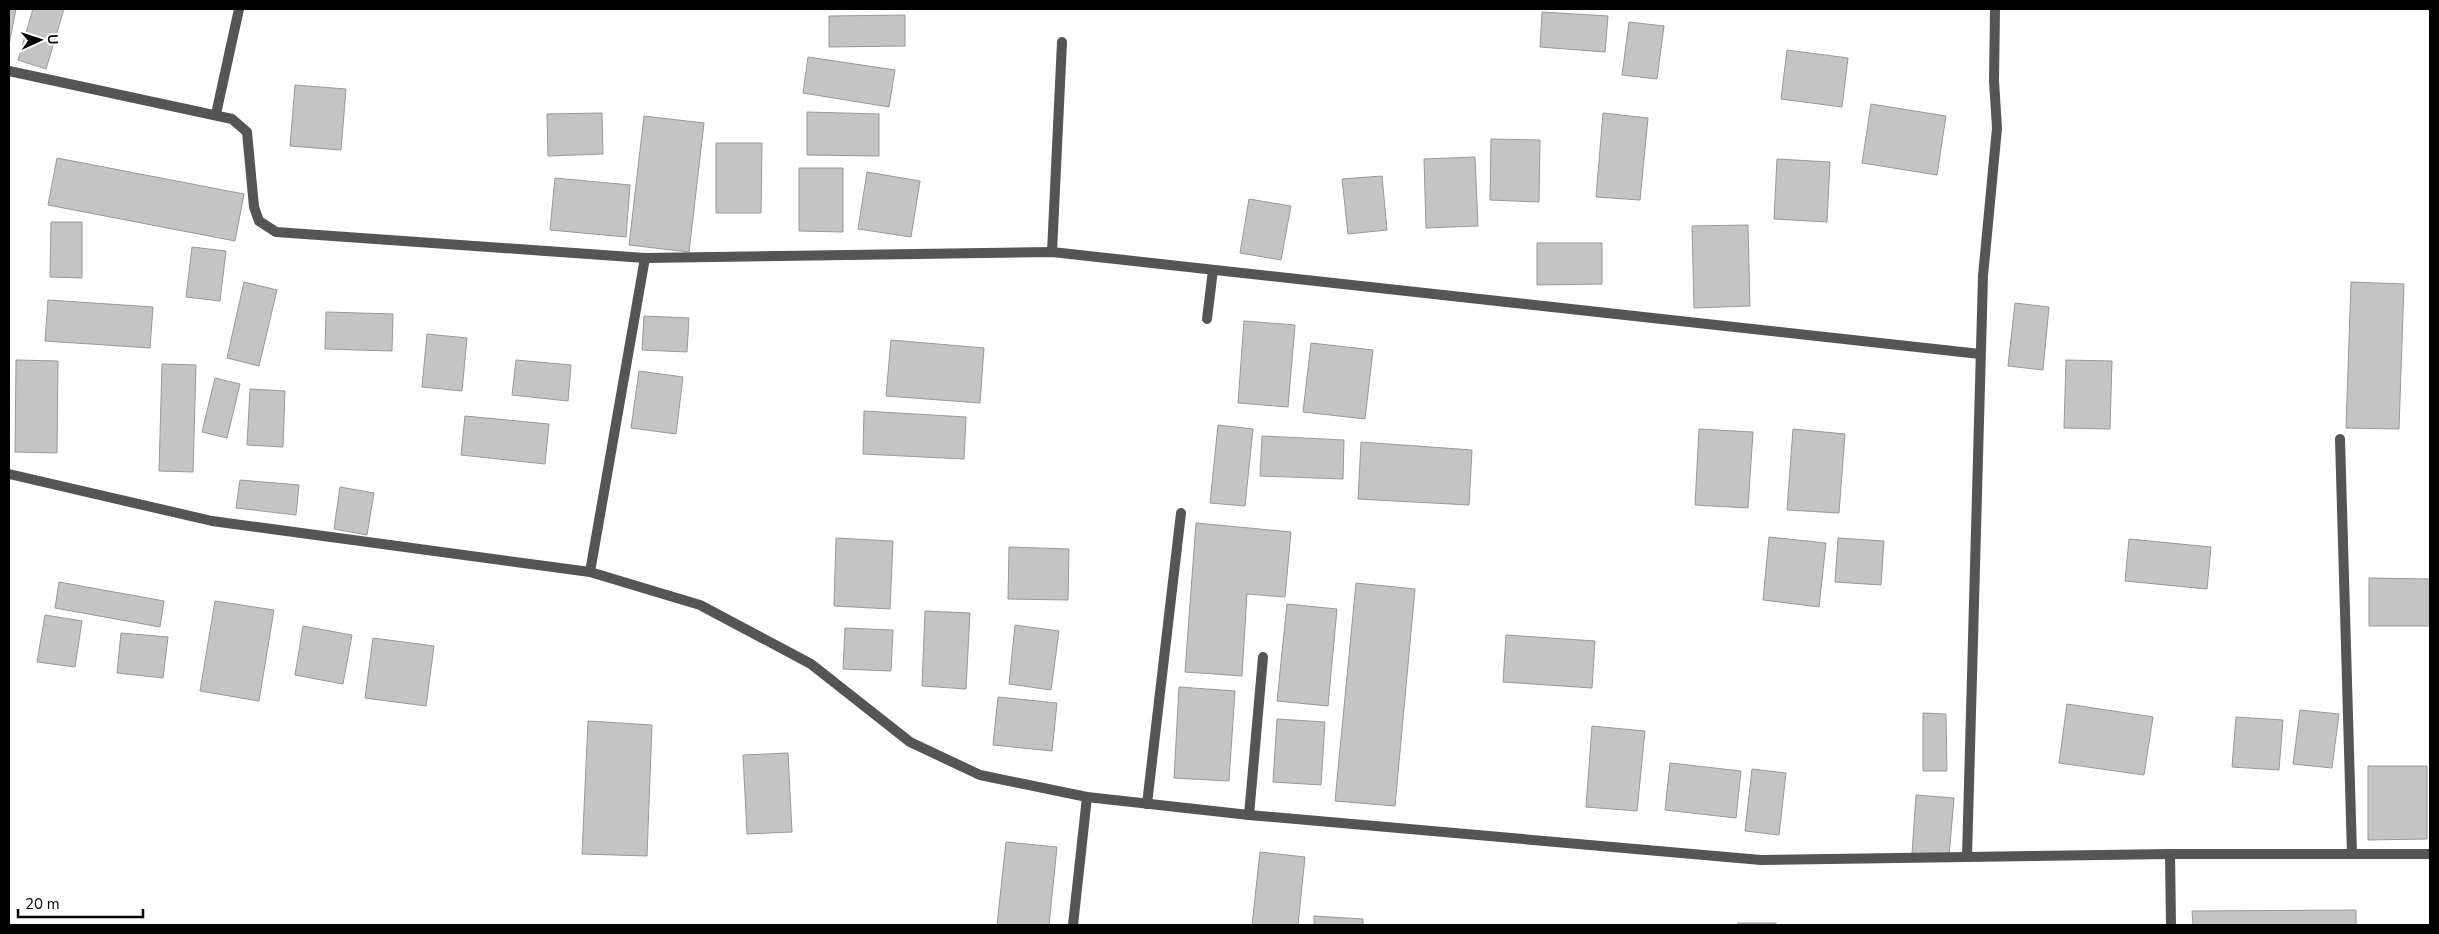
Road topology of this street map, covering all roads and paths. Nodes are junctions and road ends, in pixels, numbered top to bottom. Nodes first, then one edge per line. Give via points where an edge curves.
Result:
1 (239, 9) edge
2 (1995, 9) edge
3 (1062, 42) dead end
4 (9, 71) edge
5 (216, 114) junction
6 (1052, 252) junction
7 (645, 258) junction
8 (1213, 270) junction
9 (1207, 319) dead end
10 (1980, 354) junction
11 (2340, 439) dead end
12 (9, 474) edge
13 (1181, 513) dead end
14 (590, 572) junction
15 (1264, 656) dead end
16 (1087, 797) junction
17 (1147, 804) junction
18 (1249, 815) junction
19 (2170, 854) junction
20 (2352, 854) junction
21 (2430, 854) edge
22 (1967, 856) junction
23 (1073, 925) edge
24 (2171, 925) edge

1 - 5 street
2 - 10 street via 1997,128 1983,276
3 - 6 street
4 - 5 street
5 - 7 street via 232,119 247,132 254,207 259,221 276,232
6 - 7 street
6 - 8 street
7 - 14 street
8 - 9 street
8 - 10 street
10 - 22 street
11 - 20 street
12 - 14 street via 212,521
13 - 17 street
14 - 16 street via 700,605 811,664 910,742 980,775
15 - 18 street
16 - 17 street
16 - 23 street
17 - 18 street
18 - 22 street via 1761,860
19 - 20 street
19 - 22 street
19 - 24 street
20 - 21 street

